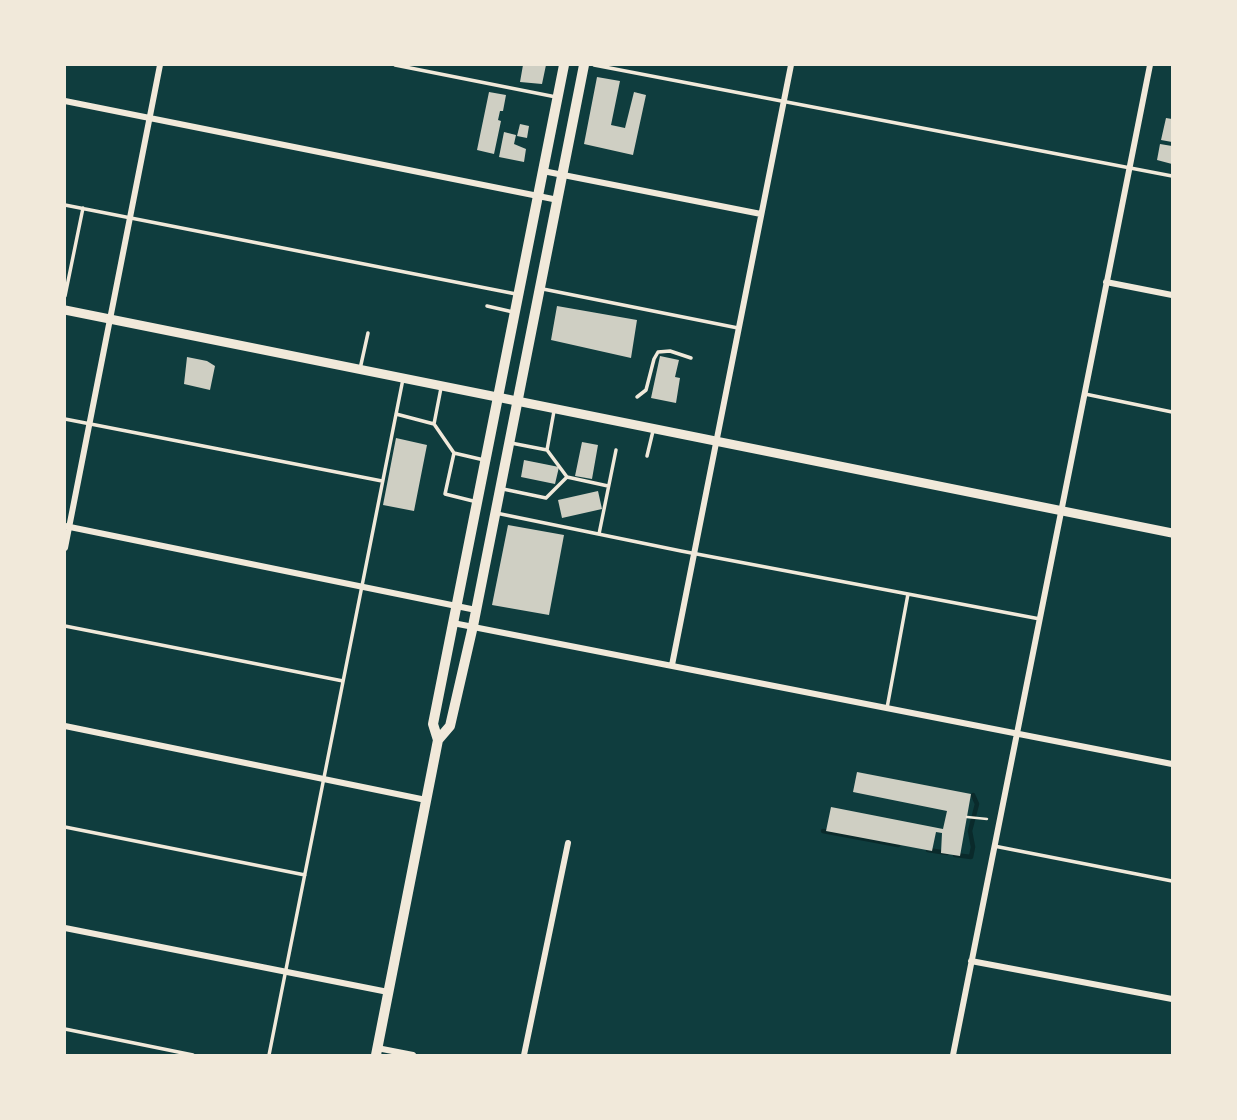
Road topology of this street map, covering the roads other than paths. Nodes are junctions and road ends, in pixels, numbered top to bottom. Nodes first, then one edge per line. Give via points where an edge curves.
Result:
1 (160, 65) edge
2 (395, 65) edge
3 (565, 65) edge
4 (584, 65) edge
5 (594, 65) edge
6 (791, 65) edge
7 (1150, 65) edge
8 (558, 98) junction
9 (65, 101) edge
10 (784, 101) junction
11 (149, 118) junction
12 (1129, 168) junction
13 (543, 171) junction
14 (562, 175) junction
15 (1172, 176) edge
16 (538, 195) junction
17 (558, 200) junction
18 (65, 205) edge
19 (83, 208) junction
20 (761, 214) junction
21 (130, 217) junction
22 (1106, 282) junction
23 (541, 289) junction
24 (519, 294) junction
25 (1172, 295) edge
26 (65, 296) edge
27 (487, 306) dead end
28 (65, 310) edge
29 (516, 312) junction
30 (110, 319) junction
31 (739, 328) junction
32 (368, 333) dead end
33 (691, 358) dead end
34 (360, 370) junction
35 (403, 379) junction
36 (441, 387) junction
37 (1085, 394) junction
38 (637, 397) dead end
39 (498, 399) junction
40 (519, 403) junction
41 (555, 410) junction
42 (1172, 412) edge
43 (396, 414) junction
44 (65, 419) edge
45 (89, 424) junction
46 (434, 424) junction
47 (653, 429) junction
48 (716, 442) junction
49 (511, 443) junction
50 (547, 450) junction
51 (615, 450) dead end
52 (454, 453) junction
53 (647, 456) dead end
54 (486, 461) junction
55 (567, 477) junction
56 (382, 481) junction
57 (608, 486) junction
58 (501, 488) junction
59 (477, 503) junction
60 (1061, 511) junction
61 (496, 513) junction
62 (67, 527) edge
63 (1172, 533) edge
64 (599, 534) junction
65 (65, 548) edge
66 (694, 554) junction
67 (362, 586) junction
68 (908, 594) junction
69 (457, 605) junction
70 (476, 610) junction
71 (1040, 619) junction
72 (453, 623) junction
73 (65, 625) edge
74 (473, 626) junction
75 (672, 666) junction
76 (343, 681) junction
77 (887, 708) junction
78 (65, 726) edge
79 (1017, 733) junction
80 (438, 740) junction
81 (1172, 764) edge
82 (324, 780) junction
83 (426, 800) junction
84 (65, 827) edge
85 (568, 843) dead end
86 (994, 846) junction
87 (305, 875) junction
88 (1172, 881) edge
89 (65, 928) edge
90 (971, 961) junction
91 (286, 972) junction
92 (388, 992) junction
93 (1172, 999) edge
94 (65, 1029) edge
95 (377, 1052) edge
96 (193, 1055) edge
97 (269, 1055) edge
98 (413, 1055) edge
99 (524, 1055) edge
100 (953, 1055) edge

1 - 11 street
2 - 8 lane
3 - 8 main road
4 - 14 main road
5 - 10 lane
6 - 10 street
7 - 12 street
8 - 13 main road
9 - 11 street
10 - 12 lane
10 - 20 street
11 - 16 street
11 - 21 street
12 - 15 lane
12 - 22 street
13 - 14 street
13 - 16 main road
14 - 17 main road
14 - 20 street
16 - 17 street
16 - 24 main road
17 - 23 main road
18 - 19 lane
19 - 21 lane
19 - 26 lane
20 - 31 street
21 - 24 lane
21 - 30 street
22 - 25 street
22 - 37 street
23 - 31 lane
23 - 40 main road
24 - 29 main road
27 - 29 lane
28 - 30 main road
29 - 39 main road
30 - 34 main road
30 - 45 street
31 - 48 street
32 - 34 lane
33 - 38 lane via 659,352 646,390
34 - 35 main road
35 - 36 main road
35 - 43 lane
36 - 39 main road
36 - 46 lane
37 - 42 lane
37 - 60 street
39 - 40 main road
39 - 54 main road
40 - 41 main road
40 - 49 main road
41 - 47 main road
41 - 50 lane
43 - 46 lane
43 - 56 lane
44 - 45 lane
45 - 56 lane
45 - 62 street
46 - 52 lane
47 - 48 main road
47 - 53 lane
48 - 60 main road
48 - 66 street
49 - 50 lane
49 - 58 main road
50 - 55 lane
51 - 57 lane
52 - 54 lane
52 - 59 lane via 445,495
54 - 59 main road
55 - 57 lane
55 - 58 lane via 546,498
56 - 67 lane
57 - 64 lane
58 - 61 main road
59 - 69 main road
60 - 63 main road
60 - 71 street
61 - 64 lane
61 - 70 main road
62 - 65 street
62 - 67 street
64 - 66 lane
66 - 68 lane
66 - 75 street
67 - 69 street
67 - 76 lane
68 - 71 lane
68 - 77 lane
69 - 70 street
69 - 72 main road
70 - 74 main road
71 - 79 street
72 - 74 street
72 - 80 main road via 433,724
73 - 76 lane
74 - 75 street
74 - 80 main road via 450,726
75 - 77 street
76 - 82 lane
77 - 79 street
78 - 82 street
79 - 81 street
79 - 86 street
80 - 83 main road
82 - 83 street
82 - 87 lane
83 - 92 main road
84 - 87 lane
85 - 99 street
86 - 88 lane
86 - 90 street
87 - 91 lane
89 - 91 street
90 - 93 street
90 - 100 street
91 - 92 street
91 - 97 lane
92 - 95 main road
94 - 96 lane
95 - 98 street

